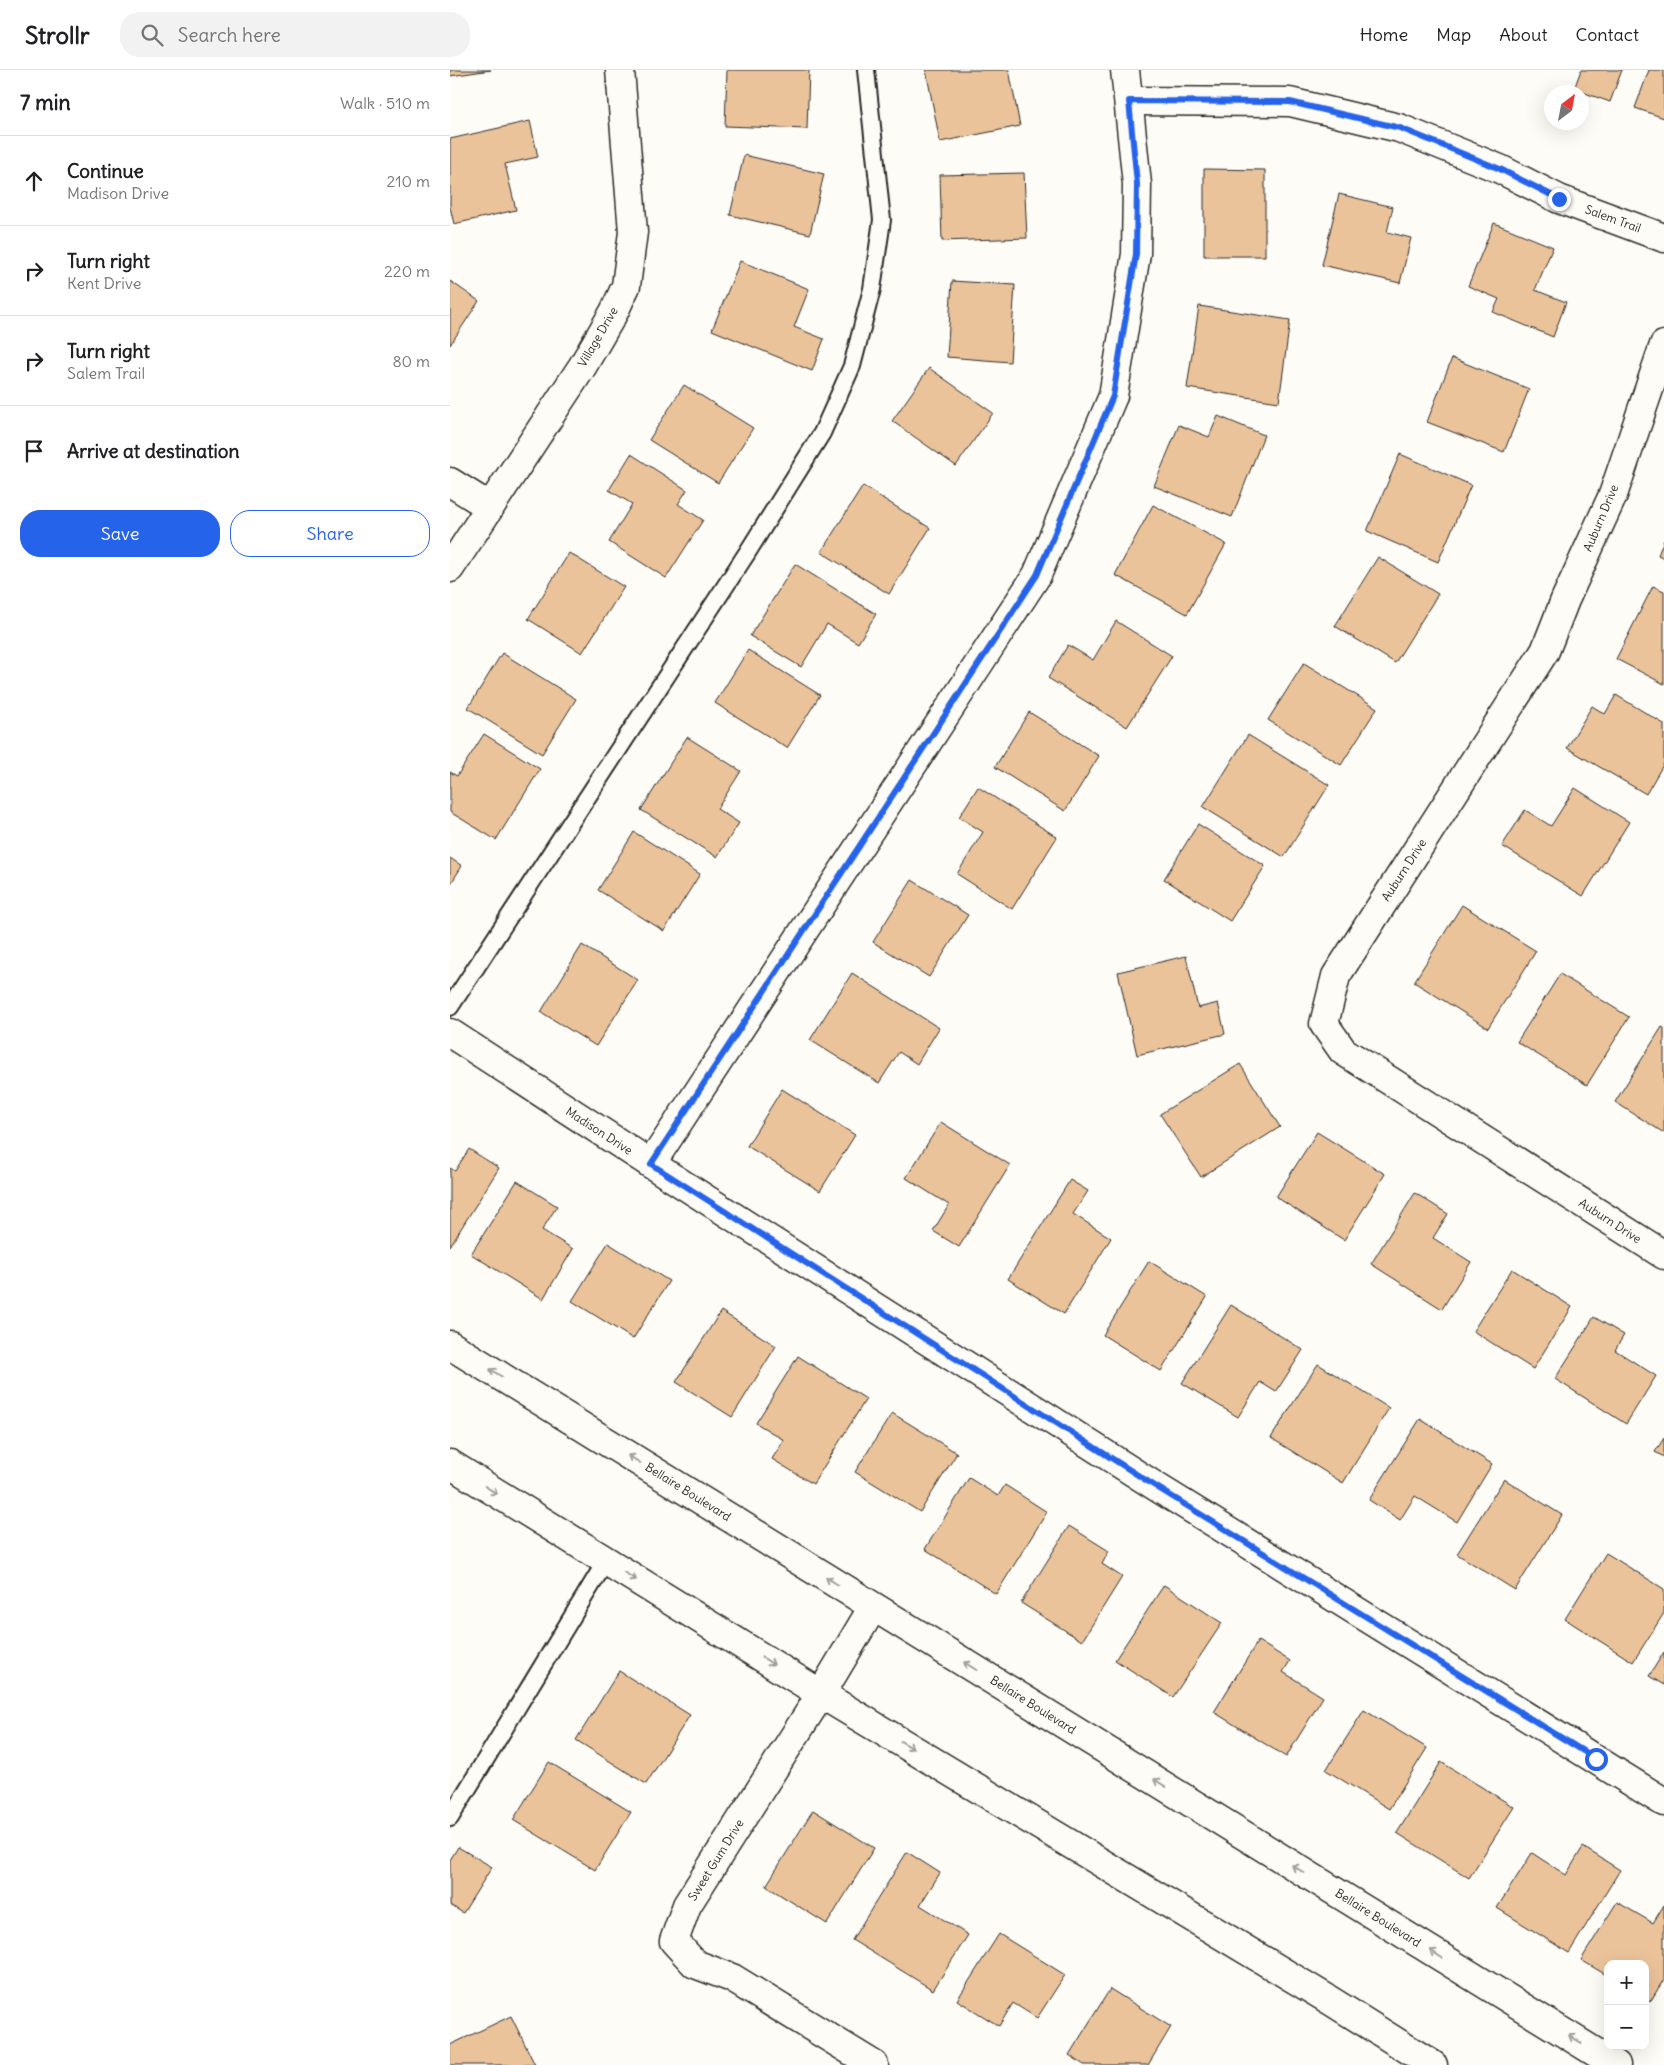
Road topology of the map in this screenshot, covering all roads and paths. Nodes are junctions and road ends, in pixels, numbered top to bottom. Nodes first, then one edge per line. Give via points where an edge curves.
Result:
1 (620, 70) edge
2 (866, 70) edge
3 (1125, 70) edge
4 (1129, 101) junction
5 (1664, 238) edge
6 (1664, 345) edge
7 (450, 482) edge
8 (490, 507) junction
9 (450, 568) edge
10 (450, 1007) edge
11 (450, 1033) edge
12 (651, 1164) junction
13 (1664, 1255) edge
14 (450, 1345) edge
15 (450, 1464) edge
16 (606, 1561) junction
17 (873, 1607) junction
18 (821, 1694) junction
19 (1664, 1802) edge
20 (450, 1818) edge
21 (874, 2065) edge
22 (1433, 2065) edge
23 (1616, 2065) edge

1 - 8 street, Village Drive via 633,232 626,286 582,367
2 - 10 lane via 882,220 872,289 852,366 822,433 747,553
3 - 4 street
4 - 5 street, Salem Trail via 1290,102 1400,128 1500,169 1559,199
4 - 12 street via 1137,184 1136,254 1113,396 1037,575
6 - 13 street, Auburn Drive via 1613,495 1545,651 1336,976 1324,1024 1343,1050
7 - 8 street
8 - 9 street, Village Drive
11 - 12 street, Madison Drive
12 - 19 street, Madison Drive via 1155,1486
17 -> 14 street, Bellaire Boulevard
15 -> 16 street
16 -> 18 street
16 - 20 lane
17 - 18 street, Sweet Gum Drive
23 -> 17 street, Bellaire Boulevard
18 - 21 street, Sweet Gum Drive via 687,1905 674,1941 694,1964 732,1978
18 -> 22 street

